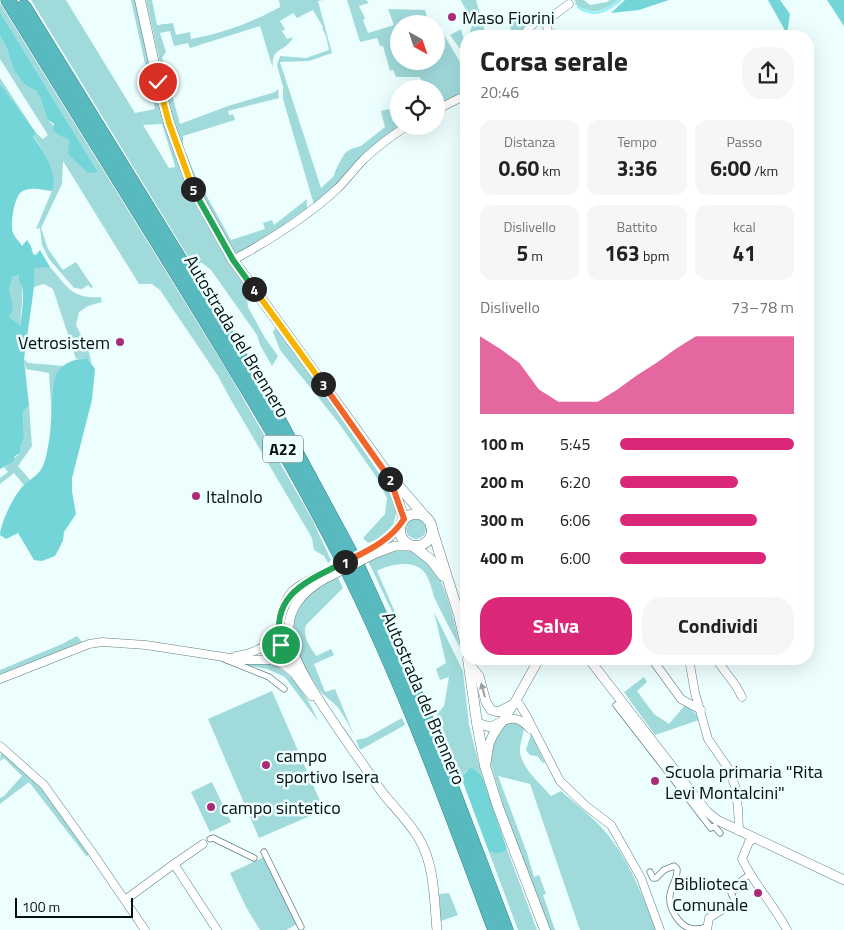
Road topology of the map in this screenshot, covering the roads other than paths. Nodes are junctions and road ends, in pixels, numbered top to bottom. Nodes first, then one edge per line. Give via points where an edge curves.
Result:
1 (8, 0) edge
2 (20, 0) edge
3 (140, 0) edge
4 (569, 4) dead end
5 (546, 21) junction
6 (528, 30) edge
7 (548, 30) edge
8 (460, 98) edge
9 (445, 106) edge
10 (395, 135) edge
11 (233, 260) junction
12 (386, 471) junction
13 (403, 521) junction
14 (430, 523) junction
15 (413, 546) junction
16 (374, 550) junction
17 (451, 590) junction
18 (460, 620) edge
19 (284, 631) junction
20 (282, 648) junction
21 (260, 649) junction
22 (294, 656) junction
23 (220, 657) junction
24 (268, 660) junction
25 (470, 665) edge
26 (472, 665) edge
27 (536, 665) edge
28 (594, 665) edge
29 (656, 665) edge
30 (691, 665) edge
31 (720, 665) edge
32 (294, 674) junction
33 (0, 679) edge
34 (284, 689) dead end
35 (742, 697) dead end
36 (515, 702) junction
37 (616, 705) dead end
38 (701, 710) junction
39 (330, 717) junction
40 (503, 721) junction
41 (477, 723) junction
42 (538, 738) junction
43 (0, 746) edge
44 (485, 766) junction
45 (740, 831) junction
46 (720, 833) dead end
47 (755, 838) junction
48 (207, 842) joint
49 (264, 852) dead end
50 (254, 858) dead end
51 (174, 864) junction
52 (650, 872) dead end
53 (745, 873) junction
54 (844, 880) edge
55 (126, 900) junction
56 (729, 905) joint
57 (301, 926) dead end
58 (707, 928) edge
59 (145, 930) edge
60 (217, 930) edge
61 (437, 930) edge
62 (495, 930) edge
63 (506, 930) edge
64 (545, 930) edge
65 (660, 930) edge
66 (787, 930) edge

1 - 62 highway, Autostrada del Brennero / A22 via 226,353 322,519 374,624 410,707
2 - 63 highway, Autostrada del Brennero / A22 via 276,417 354,558 420,704
3 - 11 main road via 174,138 192,186
4 - 5 street
5 - 6 street via 538,19
5 - 7 street
8 - 9 street
10 - 11 street via 375,150 320,204
11 - 12 main road
12 - 13 main road via 397,495
12 - 14 main road
13 - 14 main road via 418,514
13 - 15 main road via 400,533 404,541
13 - 16 street
14 - 15 main road via 429,539 422,545
14 - 17 main road
15 - 16 street
15 - 17 main road via 434,564
16 - 19 street, bridge via 323,576 309,588 298,599
17 - 18 main road
19 - 20 street
19 - 21 street
19 - 22 street
20 - 21 street
20 - 22 street
20 - 24 street
20 - 32 street
21 - 23 street
22 - 39 street
23 - 24 street
23 - 33 street via 146,645 102,642 88,644
23 - 34 street via 269,677
24 - 32 street via 277,662
25 - 41 main road
36 -> 26 street via 502,710 491,710
27 - 36 street
28 - 45 street via 707,812
29 - 38 street via 681,699
30 - 38 street
31 - 35 street
32 - 39 street
36 - 40 street
36 - 42 street via 522,708
37 - 46 street via 711,828 714,826
38 - 45 street via 708,739 728,768 735,786
39 - 61 street via 418,837 432,878
40 - 41 street via 490,727
40 - 42 street via 519,719
40 - 44 street via 489,744
41 - 44 main road
42 - 65 street via 565,787 611,825 641,878
43 - 55 street via 44,785
44 - 64 main road
45 - 47 street
47 - 53 street via 749,842 742,859
47 - 54 street
48 - 50 street via 213,838
48 - 51 street
49 - 57 street
51 - 55 street
51 - 60 street
52 - 58 street via 656,878 674,866 677,875 670,896 672,909 689,928
53 - 56 street via 738,883 740,886 731,893 735,902
53 - 66 street via 779,914
55 - 59 street
56 - 58 street via 709,918

